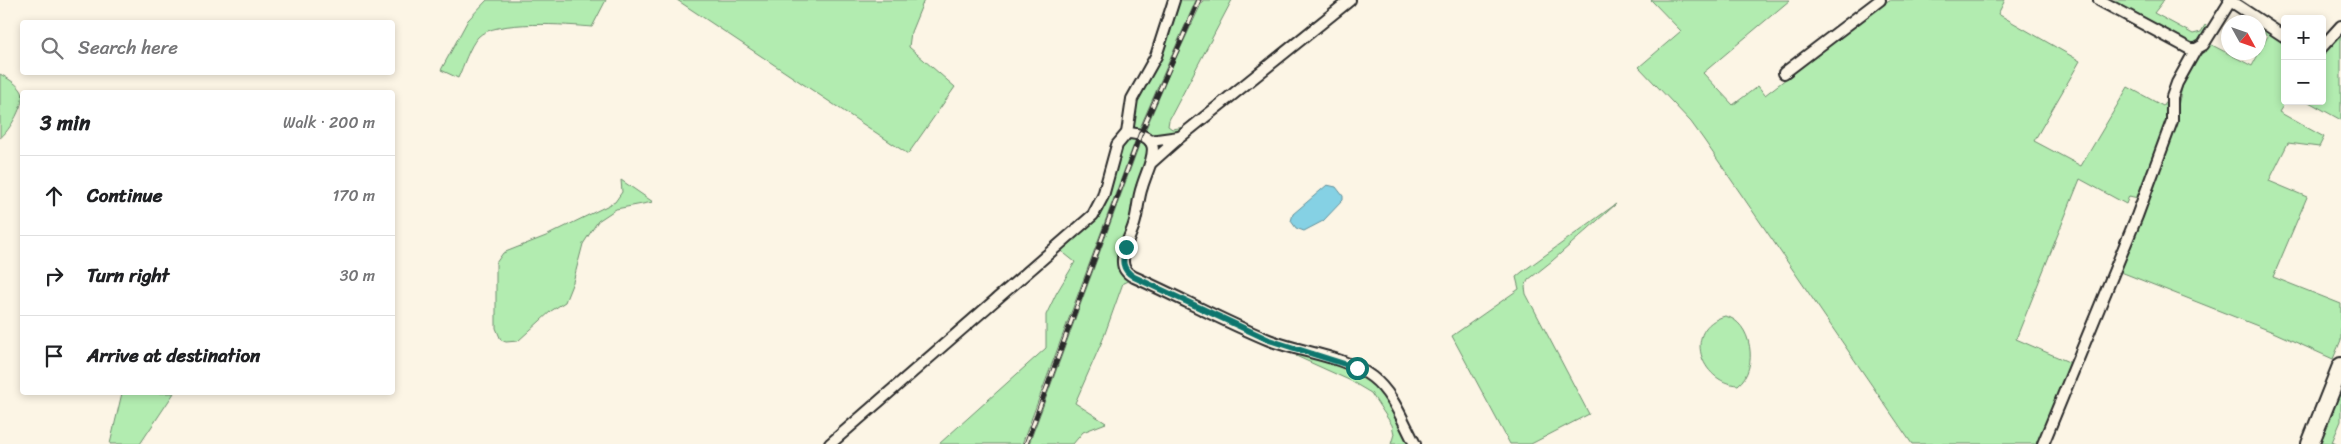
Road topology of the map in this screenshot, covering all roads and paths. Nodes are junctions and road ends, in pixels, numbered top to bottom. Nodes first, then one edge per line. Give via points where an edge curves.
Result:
1 (1174, 0) edge
2 (1350, 0) edge
3 (1880, 0) edge
4 (2100, 0) edge
5 (2230, 0) edge
6 (2341, 26) edge
7 (2281, 34) edge
8 (2326, 43) edge
9 (2196, 49) junction
10 (1784, 73) dead end
11 (1126, 133) junction
12 (1180, 137) junction
13 (1150, 141) junction
14 (1152, 162) junction
15 (2341, 366) edge
16 (830, 444) edge
17 (1415, 444) edge
18 (2043, 444) edge
19 (2310, 444) edge

1 - 11 street via 1156,56 1132,99
2 - 12 street
3 - 10 street
4 - 9 street via 2184,48
5 - 7 street
5 - 9 street via 2203,44
6 - 8 street
9 - 18 street via 2177,83 2172,97 2172,121 2137,216
11 - 13 street
11 - 16 street via 1117,145 1099,206 1086,223
12 - 13 street
12 - 14 street
13 - 14 street
14 - 17 street via 1141,189 1135,222 1123,256 1127,272 1269,340 1365,372 1384,389
15 - 19 main road

